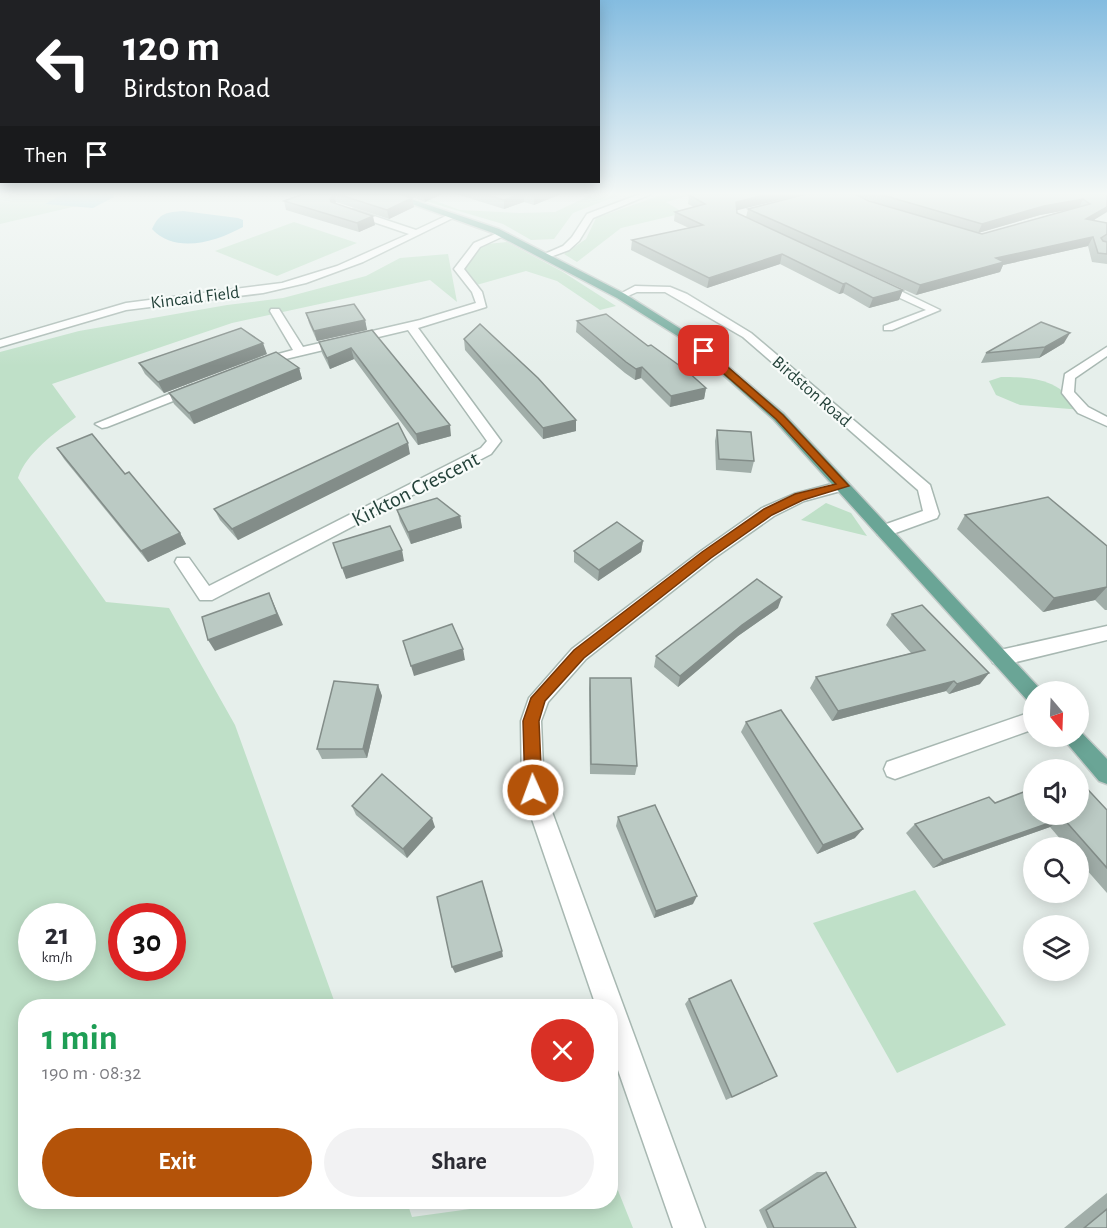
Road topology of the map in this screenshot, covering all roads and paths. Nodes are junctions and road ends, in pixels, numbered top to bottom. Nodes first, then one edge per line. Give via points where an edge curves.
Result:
1 (377, 251) edge
2 (472, 251) edge
3 (536, 251) edge
4 (557, 251) edge
5 (545, 256) junction
6 (865, 278) edge
7 (621, 296) junction
8 (274, 311) dead end
9 (411, 326) junction
10 (888, 328) dead end
11 (0, 344) edge
12 (300, 351) junction
13 (1107, 351) edge
14 (244, 370) edge
15 (200, 386) edge
16 (1107, 422) edge
17 (102, 424) dead end
18 (843, 486) junction
19 (884, 531) junction
20 (183, 562) dead end
21 (1107, 633) edge
22 (1000, 658) junction
23 (1023, 682) edge
24 (1023, 724) edge
25 (1083, 747) edge
26 (895, 769) dead end
27 (1107, 774) edge
28 (607, 999) edge
29 (618, 1029) edge
30 (689, 1228) edge

1 - 11 street, Kincaid Field via 301,282 109,310
2 - 9 street via 459,269 482,305
3 - 5 main road, Birdston Road
4 - 5 street
5 - 7 main road, Birdston Road
6 - 10 street via 935,310
7 - 18 main road, Birdston Road via 688,338 779,417
7 - 19 street, Birdston Road via 635,289 666,290 747,335 925,488 931,514
8 - 12 street
9 - 12 street
9 - 20 street, Kirkton Crescent via 494,441 486,451 206,595
12 - 14 street
13 - 16 street via 1069,377 1068,393 1083,410
15 - 17 street
18 - 19 main road, Birdston Road
18 - 28 street via 782,504 707,555 579,654 539,698 531,721 533,790
19 - 22 main road, Birdston Road
21 - 22 street
22 - 23 main road, Birdston Road
24 - 26 street
25 - 27 main road
29 - 30 street

